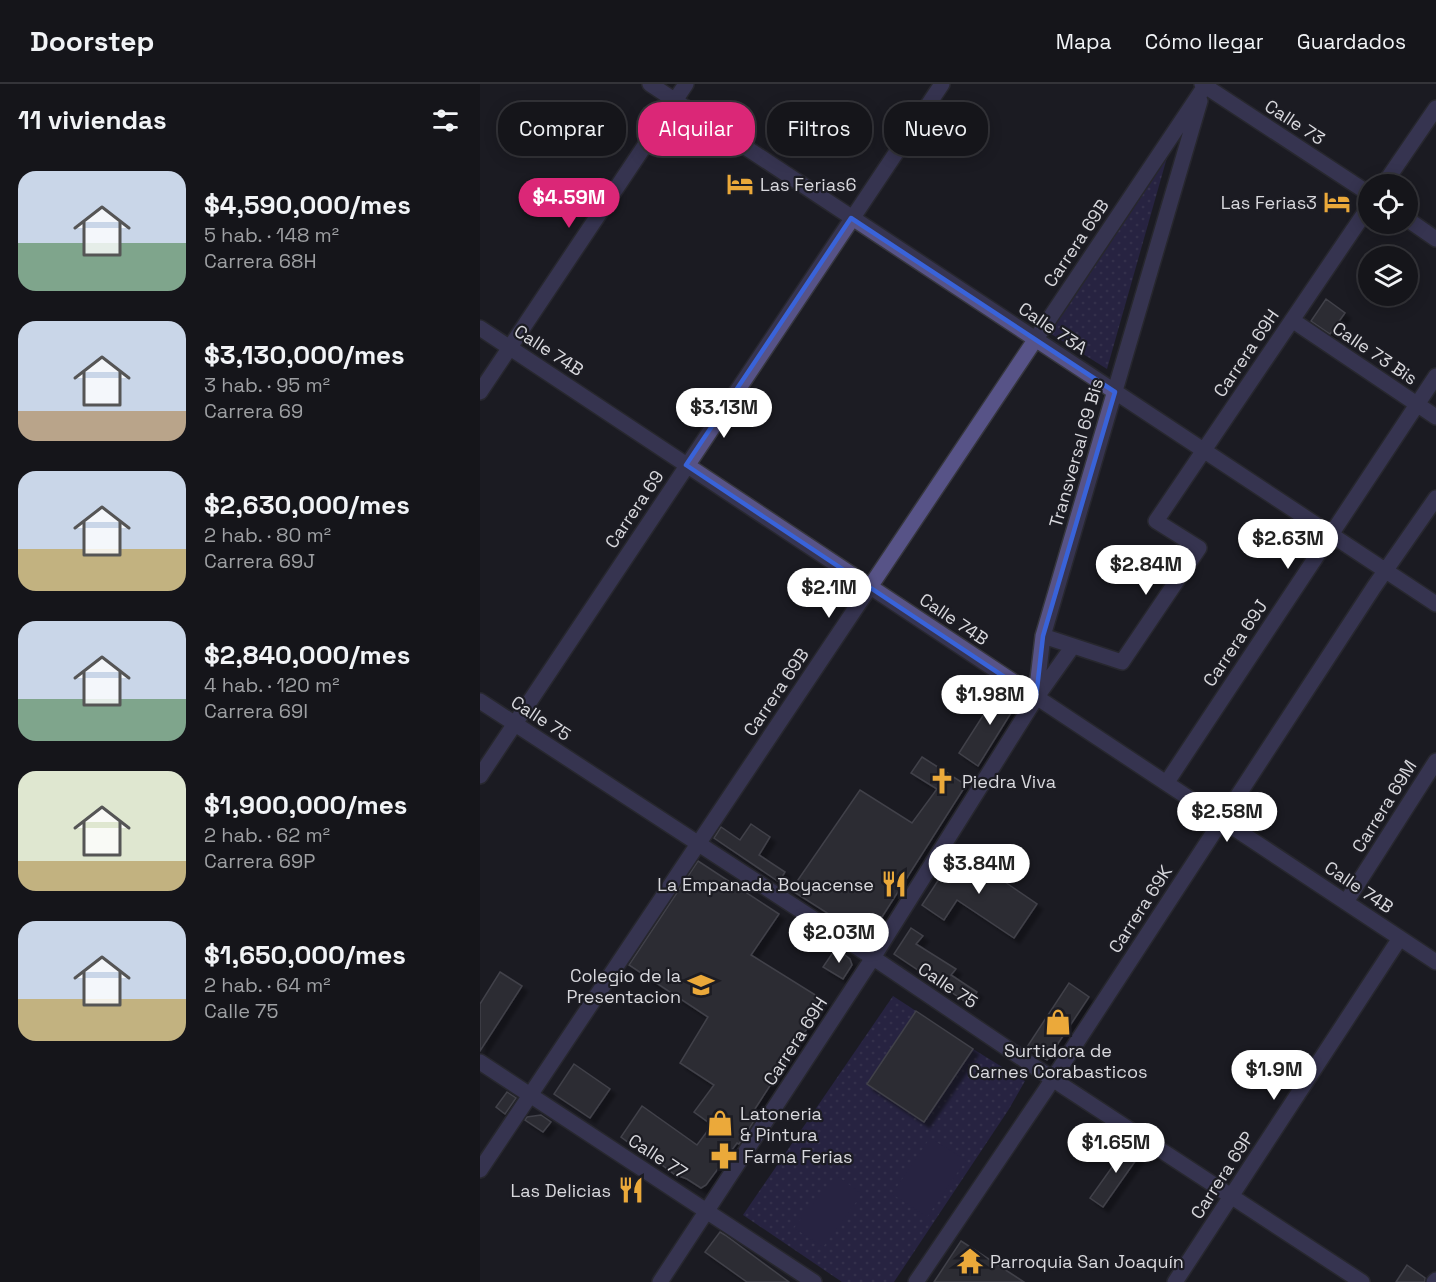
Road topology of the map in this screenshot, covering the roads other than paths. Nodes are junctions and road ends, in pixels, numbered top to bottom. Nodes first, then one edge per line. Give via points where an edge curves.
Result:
1 (650, 84) edge
2 (686, 84) edge
3 (942, 84) edge
4 (1204, 85) edge
5 (675, 101) junction
6 (1436, 108) edge
7 (1391, 174) edge
8 (1358, 186) edge
9 (851, 218) junction
10 (1358, 223) edge
11 (1418, 227) edge
12 (1436, 239) edge
13 (1292, 320) junction
14 (480, 328) edge
15 (1035, 340) junction
16 (510, 348) junction
17 (1436, 376) edge
18 (480, 392) edge
19 (1115, 392) junction
20 (1417, 405) junction
21 (1436, 417) edge
22 (1203, 451) junction
23 (687, 465) junction
24 (1436, 498) edge
25 (1330, 535) junction
26 (1385, 571) junction
27 (871, 586) junction
28 (1436, 604) edge
29 (1043, 636) junction
30 (1073, 646) junction
31 (1036, 698) junction
32 (480, 701) edge
33 (514, 724) junction
34 (1436, 761) edge
35 (480, 776) edge
36 (1167, 783) junction
37 (1222, 819) junction
38 (698, 844) junction
39 (1346, 902) junction
40 (1400, 938) junction
41 (873, 958) junction
42 (1436, 962) edge
43 (480, 1062) edge
44 (1053, 1079) junction
45 (530, 1095) junction
46 (480, 1170) edge
47 (1232, 1196) junction
48 (706, 1211) junction
49 (660, 1282) edge
50 (814, 1282) edge
51 (916, 1282) edge
52 (1175, 1282) edge
53 (1362, 1282) edge

1 - 5 street, Calle 73A
2 - 5 street
3 - 9 street, Carrera 69
4 - 8 street, Calle 73
4 - 15 street, Carrera 69B
4 - 19 street, Transversal 69 Bis
5 - 9 street, Calle 73A
5 - 16 street
6 - 7 street
9 - 15 street, Calle 73A
9 - 23 street, Carrera 69
10 - 13 street, Carrera 69H
11 - 12 street
13 - 20 street, Calle 73 Bis
13 - 22 street, Carrera 69H
14 - 16 street, Calle 74B
15 - 19 street, Calle 73A
15 - 27 street, Carrera 69B
16 - 18 street
16 - 23 street, Calle 74B
17 - 20 street, Carrera 69J
19 - 22 street, Calle 73A
19 - 29 street, Transversal 69 Bis
20 - 21 street, Calle 73 Bis
20 - 25 street, Carrera 69J
22 - 25 street, Calle 73A
22 - 30 street, Carrera 69H via 1156,521 1199,548 1122,663
23 - 27 street, Calle 74B
23 - 33 street, Carrera 69
24 - 26 street, Carrera 69K
25 - 26 street, Calle 73A
25 - 36 street, Carrera 69J
26 - 28 street, Calle 73A
26 - 37 street, Carrera 69K
27 - 31 street, Calle 74B
27 - 38 street, Carrera 69B
29 - 30 street
29 - 31 street, Transversal 69 Bis
30 - 31 street, Carrera 69H
31 - 36 street, Calle 74B
31 - 41 street, Carrera 69H
32 - 33 street, Calle 75
33 - 35 street, Carrera 69
33 - 38 street, Calle 75
34 - 39 street, Carrera 69M
36 - 37 street, Calle 74B
37 - 39 street, Calle 74B
37 - 44 street, Carrera 69K
38 - 41 street, Calle 75
38 - 45 street, Carrera 69B
39 - 40 street, Calle 74B
40 - 42 street, Calle 74B
40 - 47 street, Carrera 69P
41 - 44 street, Calle 75
41 - 48 street, Carrera 69H
43 - 45 street, Calle 77
44 - 47 street, Calle 75
44 - 51 street, Carrera 69K
45 - 46 street, Carrera 69B
45 - 48 street, Calle 77
47 - 52 street, Carrera 69P
47 - 53 street, Calle 75
48 - 49 street, Carrera 69H
48 - 50 street, Calle 77

